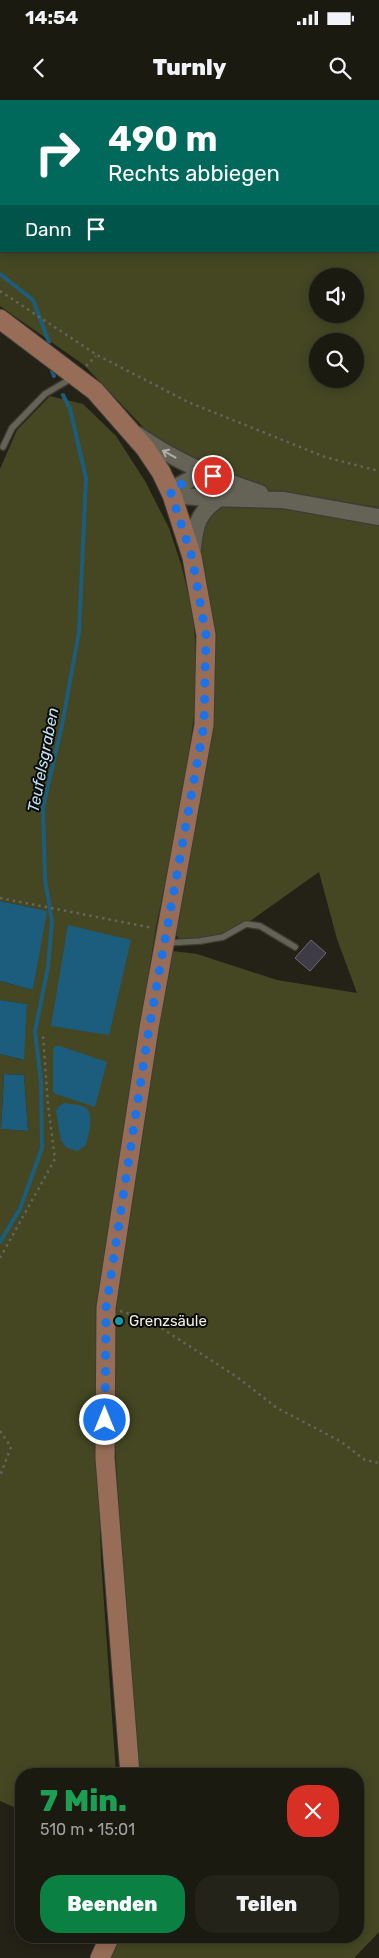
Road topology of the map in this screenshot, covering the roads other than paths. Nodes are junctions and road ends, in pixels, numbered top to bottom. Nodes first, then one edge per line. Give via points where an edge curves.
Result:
1 (0, 319) edge
2 (76, 376) junction
3 (128, 428) junction
4 (3, 447) dead end
5 (213, 476) junction
6 (171, 492) junction
7 (221, 497) junction
8 (283, 500) junction
9 (379, 516) edge
10 (192, 557) junction
11 (166, 937) junction
12 (295, 947) dead end
13 (130, 1768) edge
14 (107, 1943) edge
15 (100, 1958) edge

1 - 2 main road
2 - 3 main road via 95,391
2 - 4 lane via 45,394 12,428
5 -> 3 main road via 157,448
3 - 6 main road via 145,448
5 - 6 main road via 195,477
5 - 8 main road
6 - 7 main road
6 - 10 main road
7 - 8 main road
7 - 10 main road via 210,504 199,518
8 - 9 main road
10 - 11 main road via 206,635 204,725
11 - 12 lane via 200,940 223,937 246,924 260,926
11 - 13 main road via 106,1308 105,1458
14 - 15 main road

